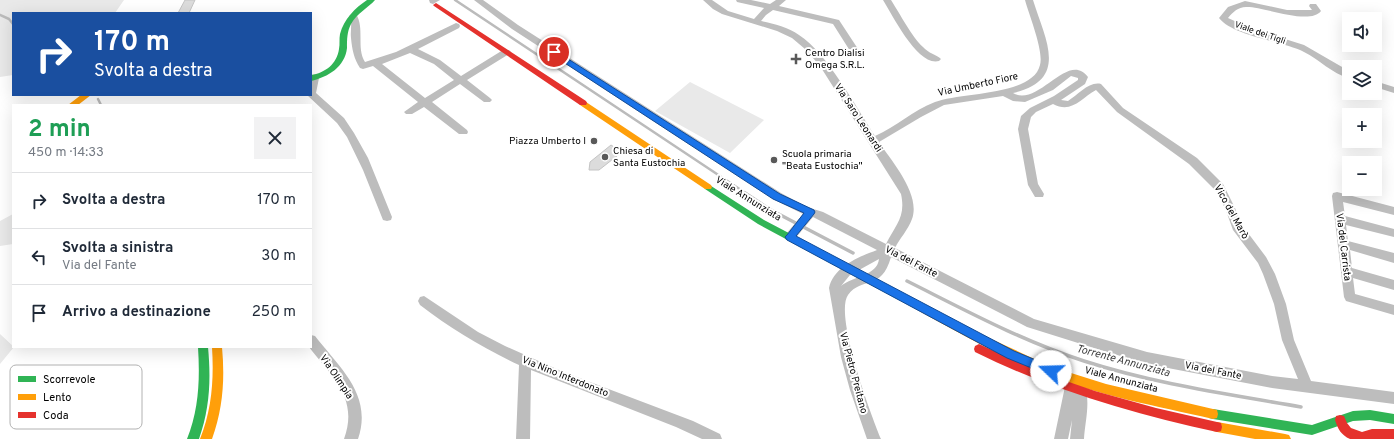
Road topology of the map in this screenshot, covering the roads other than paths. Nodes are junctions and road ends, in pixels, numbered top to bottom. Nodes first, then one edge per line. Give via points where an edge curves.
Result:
1 (372, 0) edge
2 (478, 0) edge
3 (707, 0) edge
4 (740, 0) edge
5 (782, 0) edge
6 (887, 0) edge
7 (1029, 0) edge
8 (434, 2) edge
9 (1314, 6) dead end
10 (771, 7) junction
11 (353, 16) junction
12 (756, 22) junction
13 (456, 26) junction
14 (412, 50) junction
15 (855, 52) dead end
16 (503, 54) junction
17 (936, 59) dead end
18 (376, 64) junction
19 (1342, 71) edge
20 (312, 78) edge
21 (461, 79) junction
22 (1382, 86) edge
23 (1394, 90) edge
24 (1004, 92) junction
25 (312, 94) edge
26 (85, 96) edge
27 (487, 100) dead end
28 (1053, 100) junction
29 (423, 102) junction
30 (73, 104) edge
31 (409, 112) dead end
32 (463, 132) dead end
33 (872, 141) junction
34 (1039, 194) dead end
35 (1394, 211) edge
36 (809, 214) junction
37 (387, 217) dead end
38 (1339, 219) junction
39 (758, 225) junction
40 (1394, 233) edge
41 (792, 235) junction
42 (1343, 244) junction
43 (888, 250) junction
44 (1394, 258) edge
45 (1346, 271) junction
46 (845, 272) junction
47 (862, 281) junction
48 (1394, 284) edge
49 (885, 298) dead end
50 (424, 301) dead end
51 (838, 305) junction
52 (1394, 310) edge
53 (312, 341) edge
54 (973, 346) dead end
55 (203, 348) edge
56 (217, 348) edge
57 (525, 362) junction
58 (1075, 385) junction
59 (1308, 386) junction
60 (1394, 398) edge
61 (1394, 419) edge
62 (1340, 420) junction
63 (1394, 434) edge
64 (1359, 438) edge
65 (193, 439) edge
66 (206, 439) edge
67 (351, 439) edge
68 (523, 439) edge
69 (714, 439) edge
70 (874, 439) edge
71 (1061, 439) edge
72 (1077, 439) edge
73 (1285, 439) edge

1 - 11 main road
2 - 36 street, Via del Fante via 515,27
3 - 12 street, Via Saro Leonardi via 723,11
4 - 10 street
5 - 10 street
6 - 17 street via 918,48 927,56
7 - 24 street, Via Umberto Fiore via 1045,66 1040,75 1030,83
8 - 13 main road, Viale Annunziata via 445,17
8 - 16 main road, Viale Annunziata
9 - 19 street, Viale dei Tigli via 1317,11 1315,13 1298,14 1251,4 1243,5 1231,9 1223,18 1252,32 1302,48
10 - 12 street
10 - 15 street via 836,22
11 - 18 street via 356,21 354,33 359,60 364,66
11 - 20 main road via 343,34 339,61 328,73
12 - 33 street, Via Saro Leonardi via 791,34 810,48
13 - 14 street
13 - 16 main road, Viale Annunziata
14 - 18 street
14 - 21 street via 437,62
16 - 21 street
16 - 39 main road, Viale Annunziata
18 - 29 street
21 - 27 street
21 - 29 street
22 - 23 street
24 - 28 street via 1016,99 1025,99 1050,88 1069,73 1077,73 1083,77 1082,82
24 - 33 street, Via Umberto Fiore via 942,102
25 - 37 street via 350,133
26 - 30 main road
28 - 34 street via 1026,116 1023,128 1033,185
28 - 59 street, Vico del Marò via 1060,105 1068,105 1098,86 1116,106 1193,161 1219,187 1237,227 1262,260 1269,274 1291,348
29 - 31 street
29 - 32 street
33 - 43 street, Via Saro Leonardi via 902,186 908,200 908,217
35 - 38 street, Via del Carrista via 1337,196
36 - 41 street
36 - 43 street, Via del Fante via 819,215
38 - 40 street
38 - 42 street, Via del Carrista
39 - 41 main road, Viale Annunziata
39 - 46 main road, Viale Annunziata
41 - 46 main road, Viale Annunziata
42 - 44 street
42 - 45 street, Via del Carrista
43 - 46 street
43 - 47 street, Via Saro Leonardi via 886,261 876,275
43 - 59 street, Via del Fante via 1038,326 1147,358 1272,382
45 - 48 street
45 - 52 street, Via del Carrista via 1350,297
46 - 47 main road, Viale Annunziata
46 - 51 street, Via Pietro Preitano via 836,282
47 - 49 main road, Viale Annunziata
47 - 51 street, Via Saro Leonardi via 850,285 841,293
47 - 58 main road, Viale Annunziata
50 - 57 street, Via Nino Interdonato via 475,337
51 - 70 street, Via Pietro Preitano via 848,360
53 - 67 street, Via Olimpia via 347,389 354,403 355,420
54 - 58 main road, Viale Annunziata via 1007,365
55 - 65 main road via 205,402 200,424
56 - 66 main road via 219,399
57 - 68 street
57 - 69 street, Via Nino Interdonato
58 - 62 main road, Viale Annunziata via 1226,417 1312,430
58 - 71 street
58 - 72 street
58 - 73 main road, Viale Annunziata via 1152,412 1223,429
59 - 60 street, Via del Fante
61 - 62 main road, Viale Annunziata via 1358,415
62 - 64 main road via 1345,430
63 - 64 main road via 1372,434

